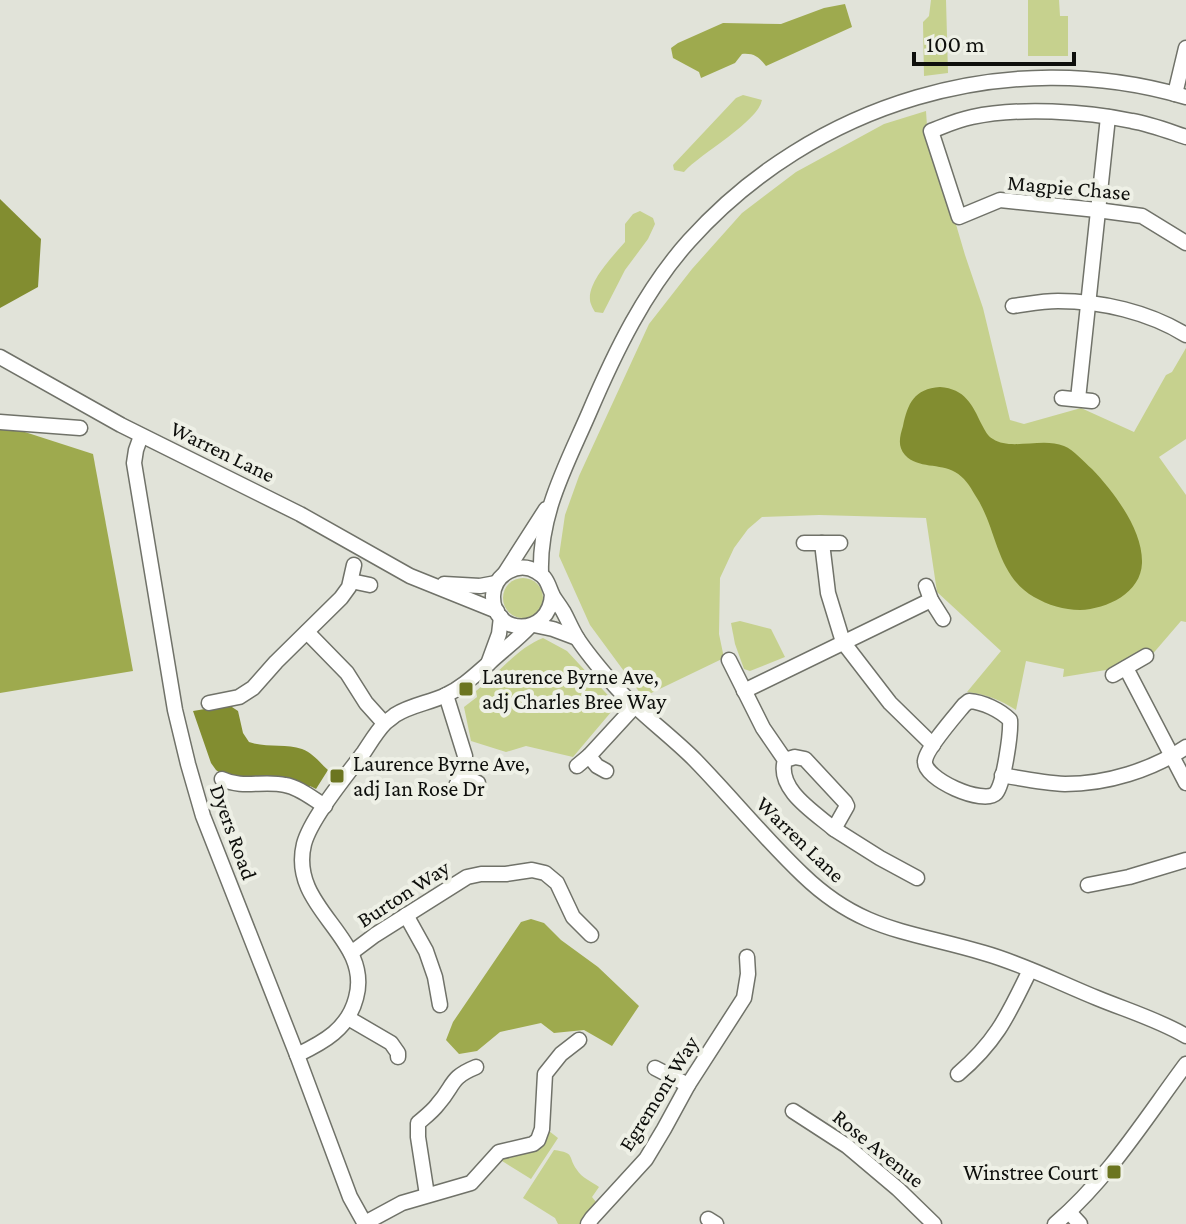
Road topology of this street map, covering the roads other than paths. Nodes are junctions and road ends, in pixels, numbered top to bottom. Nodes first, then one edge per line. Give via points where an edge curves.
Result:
1 (1186, 48) edge
2 (1180, 96) edge
3 (1108, 117) junction
4 (1186, 137) edge
5 (1097, 210) junction
6 (1186, 243) edge
7 (1087, 303) junction
8 (1013, 306) dead end
9 (1186, 335) edge
10 (0, 357) edge
11 (1062, 398) dead end
12 (0, 422) edge
13 (80, 428) dead end
14 (141, 436) junction
15 (550, 502) junction
16 (804, 543) dead end
17 (822, 543) junction
18 (840, 543) dead end
19 (354, 565) dead end
20 (541, 573) junction
21 (500, 578) junction
22 (351, 581) junction
23 (428, 583) junction
24 (370, 585) dead end
25 (552, 594) junction
26 (499, 614) junction
27 (943, 619) dead end
28 (532, 625) junction
29 (307, 632) junction
30 (577, 638) junction
31 (843, 642) junction
32 (1146, 656) dead end
33 (729, 660) dead end
34 (487, 664) junction
35 (744, 691) junction
36 (446, 695) junction
37 (209, 703) dead end
38 (635, 706) junction
39 (384, 723) junction
40 (933, 745) junction
41 (1186, 747) edge
42 (589, 756) junction
43 (1173, 756) junction
44 (785, 760) junction
45 (577, 766) dead end
46 (606, 771) dead end
47 (1002, 775) junction
48 (222, 779) dead end
49 (478, 783) dead end
50 (1186, 783) edge
51 (325, 806) junction
52 (834, 829) junction
53 (1186, 860) edge
54 (917, 878) dead end
55 (1088, 885) dead end
56 (406, 915) junction
57 (591, 935) dead end
58 (351, 953) junction
59 (747, 957) dead end
60 (1030, 970) junction
61 (440, 1005) dead end
62 (348, 1018) junction
63 (1186, 1036) edge
64 (579, 1040) dead end
65 (297, 1055) junction
66 (398, 1057) dead end
67 (1186, 1064) edge
68 (476, 1067) dead end
69 (655, 1068) dead end
70 (958, 1074) dead end
71 (688, 1085) junction
72 (793, 1111) dead end
73 (427, 1195) junction
74 (1069, 1212) junction
75 (365, 1224) edge
76 (588, 1224) edge
77 (934, 1224) edge
78 (1055, 1224) edge
79 (1080, 1224) edge

1 - 2 street
2 - 15 street via 1059,78 968,85 881,108 801,148 719,212 659,279 627,332
3 - 4 street, Magpie Chase
3 - 5 street
3 - 5 street, Magpie Chase via 1015,112 973,116 931,131 959,217 1000,200
5 - 6 street, Magpie Chase via 1142,216
5 - 7 street
7 - 8 street
7 - 9 street via 1127,310
7 - 11 street via 1085,400
10 - 14 street, Warren Lane
12 - 13 street
14 - 23 street, Warren Lane
14 - 65 street, Dyers Road via 134,463 188,764 203,816
15 - 20 street
15 - 21 street
16 - 17 street
17 - 18 street
17 - 31 street via 828,593
19 - 22 street
20 - 21 street, Warren Lane via 522,567
20 - 25 street, Warren Lane
21 - 23 street, Warren Lane via 462,586
21 - 26 street via 493,597
22 - 24 street
22 - 29 street
23 - 26 street, Warren Lane
25 - 28 street via 550,609
25 - 30 street, Warren Lane
26 - 28 street, Warren Lane via 517,626
26 - 34 street via 499,634
27 - 31 street via 928,593
28 - 30 street, Warren Lane
28 - 34 street
29 - 37 street via 253,688 239,697
29 - 39 street
30 - 38 street, Warren Lane
31 - 35 street
31 - 40 street via 890,703
32 - 43 street via 1120,672
33 - 35 street
34 - 36 street
35 - 44 street
36 - 39 street
36 - 49 street via 465,762 459,781
38 - 42 street
38 - 60 street, Warren Lane via 835,903 887,928
39 - 51 street
40 - 47 street via 924,758 926,769 975,796 997,792
40 - 47 street via 969,701 1002,712 1010,720 1011,732
41 - 43 street
42 - 45 street
42 - 46 street
43 - 47 street via 1138,771 1068,784
43 - 50 street
44 - 52 street via 786,782
44 - 52 street via 805,759 845,802
48 - 51 street via 232,785 285,785
51 - 58 street via 306,839 303,871 319,909
52 - 54 street
53 - 55 street
56 - 57 street, Burton Way via 467,877 532,870 557,883 573,917
56 - 58 street, Burton Way
56 - 61 street via 426,951
58 - 62 street via 359,981
59 - 71 street, Egremont Way via 740,974 744,998
60 - 63 street, Warren Lane
60 - 70 street via 988,1046
62 - 65 street via 331,1036
62 - 66 street via 391,1043
64 - 73 street via 545,1074 538,1140 499,1152 471,1183
65 - 75 street, Dyers Road
67 - 74 street via 1114,1162
68 - 73 street via 460,1073 418,1123
69 - 71 street
71 - 76 street, Egremont Way via 646,1159
72 - 77 street, Rose Avenue via 847,1146
73 - 75 street
74 - 78 street
74 - 79 street

